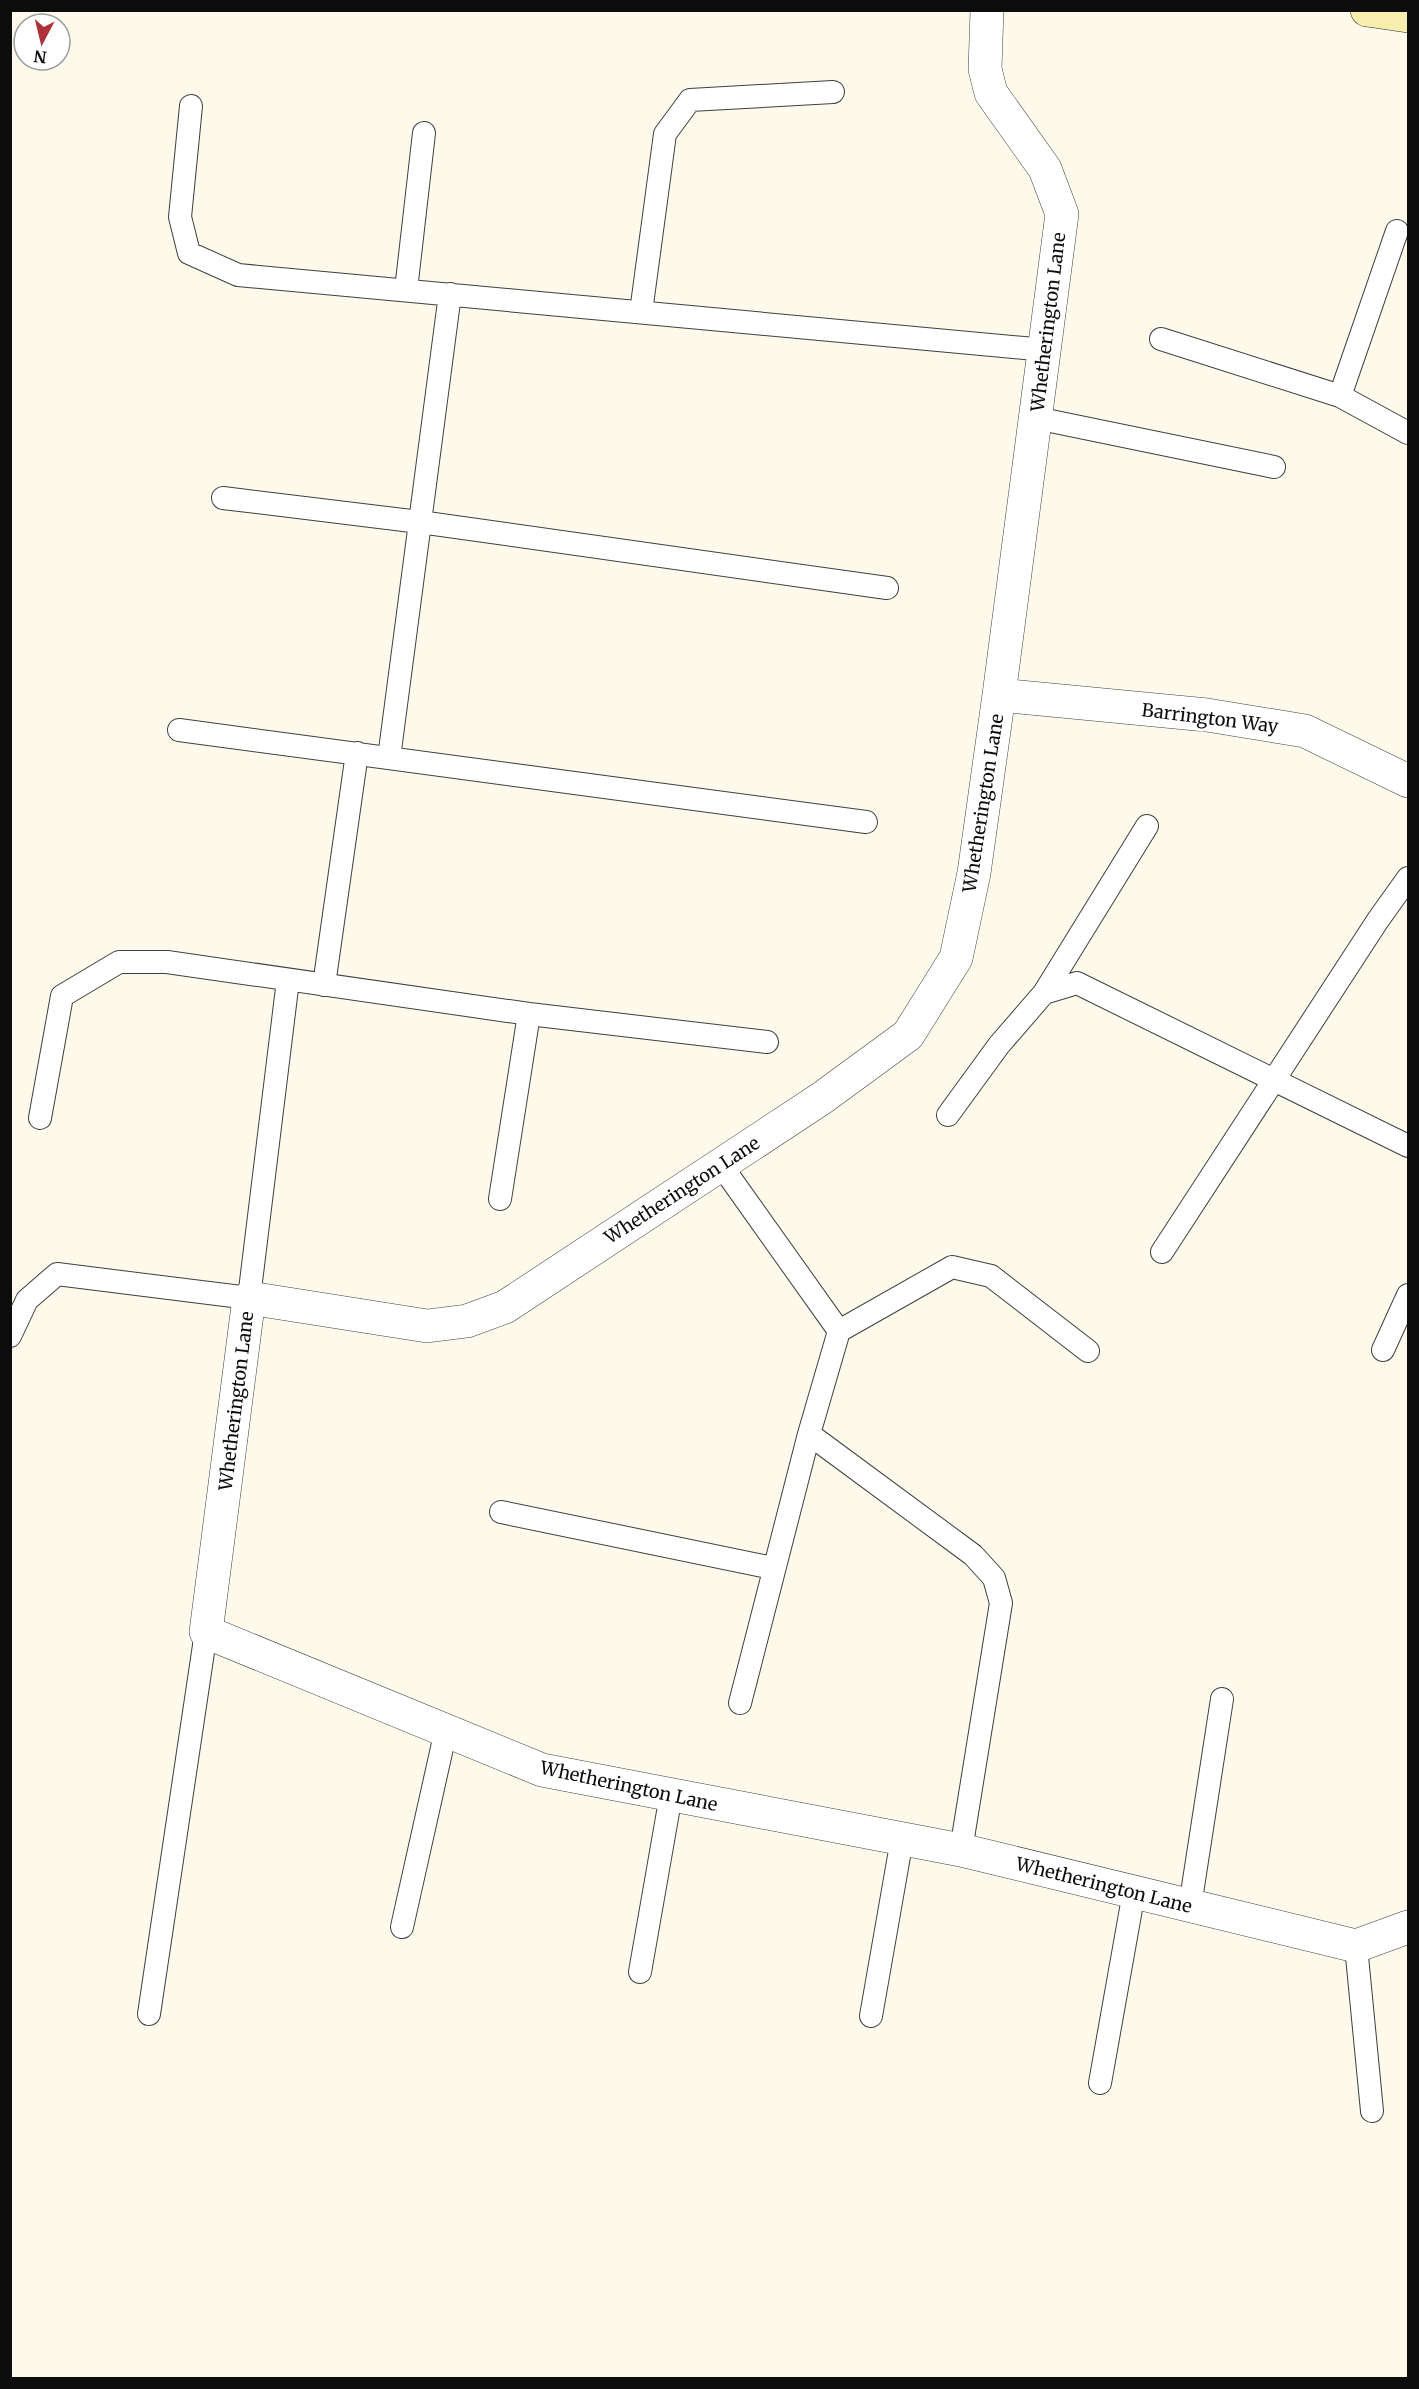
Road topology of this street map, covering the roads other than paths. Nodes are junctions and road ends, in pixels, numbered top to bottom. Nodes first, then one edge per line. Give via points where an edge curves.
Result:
1 (987, 10) edge
2 (1367, 10) edge
3 (1408, 16) edge
4 (833, 92) dead end
5 (191, 106) dead end
6 (424, 133) dead end
7 (1397, 231) dead end
8 (406, 290) junction
9 (450, 294) junction
10 (641, 312) junction
11 (1161, 339) dead end
12 (1045, 350) junction
13 (1341, 396) junction
14 (1036, 418) junction
15 (1408, 434) edge
16 (1274, 467) dead end
17 (223, 498) dead end
18 (420, 522) junction
19 (887, 588) dead end
20 (999, 695) junction
21 (179, 730) dead end
22 (357, 753) junction
23 (388, 758) junction
24 (1408, 781) edge
25 (866, 822) dead end
26 (1147, 826) dead end
27 (1408, 878) edge
28 (288, 980) junction
29 (324, 985) junction
30 (1044, 993) junction
31 (529, 1014) junction
32 (767, 1042) dead end
33 (1273, 1082) junction
34 (948, 1114) dead end
35 (40, 1118) dead end
36 (1408, 1146) edge
37 (721, 1165) junction
38 (500, 1199) dead end
39 (1162, 1252) dead end
40 (1408, 1295) edge
41 (249, 1298) junction
42 (839, 1331) junction
43 (10, 1336) edge
44 (1383, 1350) dead end
45 (1088, 1351) dead end
46 (809, 1434) junction
47 (501, 1512) dead end
48 (773, 1568) junction
49 (206, 1632) junction
50 (1222, 1699) dead end
51 (740, 1703) dead end
52 (446, 1730) junction
53 (671, 1795) junction
54 (902, 1839) junction
55 (961, 1850) junction
56 (1134, 1892) junction
57 (1190, 1906) junction
58 (402, 1927) dead end
59 (1408, 1927) edge
60 (1356, 1946) junction
61 (640, 1972) dead end
62 (149, 2014) dead end
63 (871, 2016) dead end
64 (1100, 2083) dead end
65 (1372, 2111) dead end

1 - 12 street, Whetherington Lane via 985,69 991,93 1045,169 1062,214
2 - 3 street
4 - 10 lane via 690,100 665,134
5 - 8 lane via 180,217 189,253 238,275
6 - 8 lane
7 - 13 lane
8 - 9 lane
9 - 10 lane
9 - 18 lane
10 - 12 lane
11 - 13 lane
12 - 14 street, Whetherington Lane
13 - 15 lane
14 - 16 lane
14 - 20 street, Whetherington Lane
17 - 18 lane
18 - 19 lane
18 - 23 lane
20 - 24 street, Barrington Way via 1207,715 1305,730
20 - 37 street, Whetherington Lane via 974,873 956,958 908,1035
21 - 22 lane
22 - 23 lane
22 - 29 lane
23 - 25 lane
26 - 30 lane
27 - 33 lane
28 - 29 lane
28 - 35 lane via 167,962 119,962 62,996
28 - 41 lane
29 - 31 lane
30 - 33 lane via 1077,983
30 - 34 lane
31 - 32 lane
31 - 38 lane
33 - 36 lane
33 - 39 lane
37 - 41 street, Whetherington Lane via 505,1307 466,1321 427,1326
37 - 42 lane
40 - 44 lane
41 - 43 lane via 57,1274 27,1300
41 - 49 street, Whetherington Lane
42 - 45 lane via 951,1267 991,1276
42 - 46 lane
46 - 48 lane
46 - 55 lane via 973,1555 994,1578 1001,1603
47 - 48 lane
48 - 51 lane
49 - 52 street, Whetherington Lane
49 - 62 lane
50 - 57 lane
52 - 53 street, Whetherington Lane via 542,1770
52 - 58 lane
53 - 54 street, Whetherington Lane
53 - 61 lane
54 - 55 street, Whetherington Lane
54 - 63 lane
55 - 56 street, Whetherington Lane
56 - 57 street, Whetherington Lane
56 - 64 lane
57 - 60 street, Whetherington Lane
59 - 60 street
60 - 65 lane

